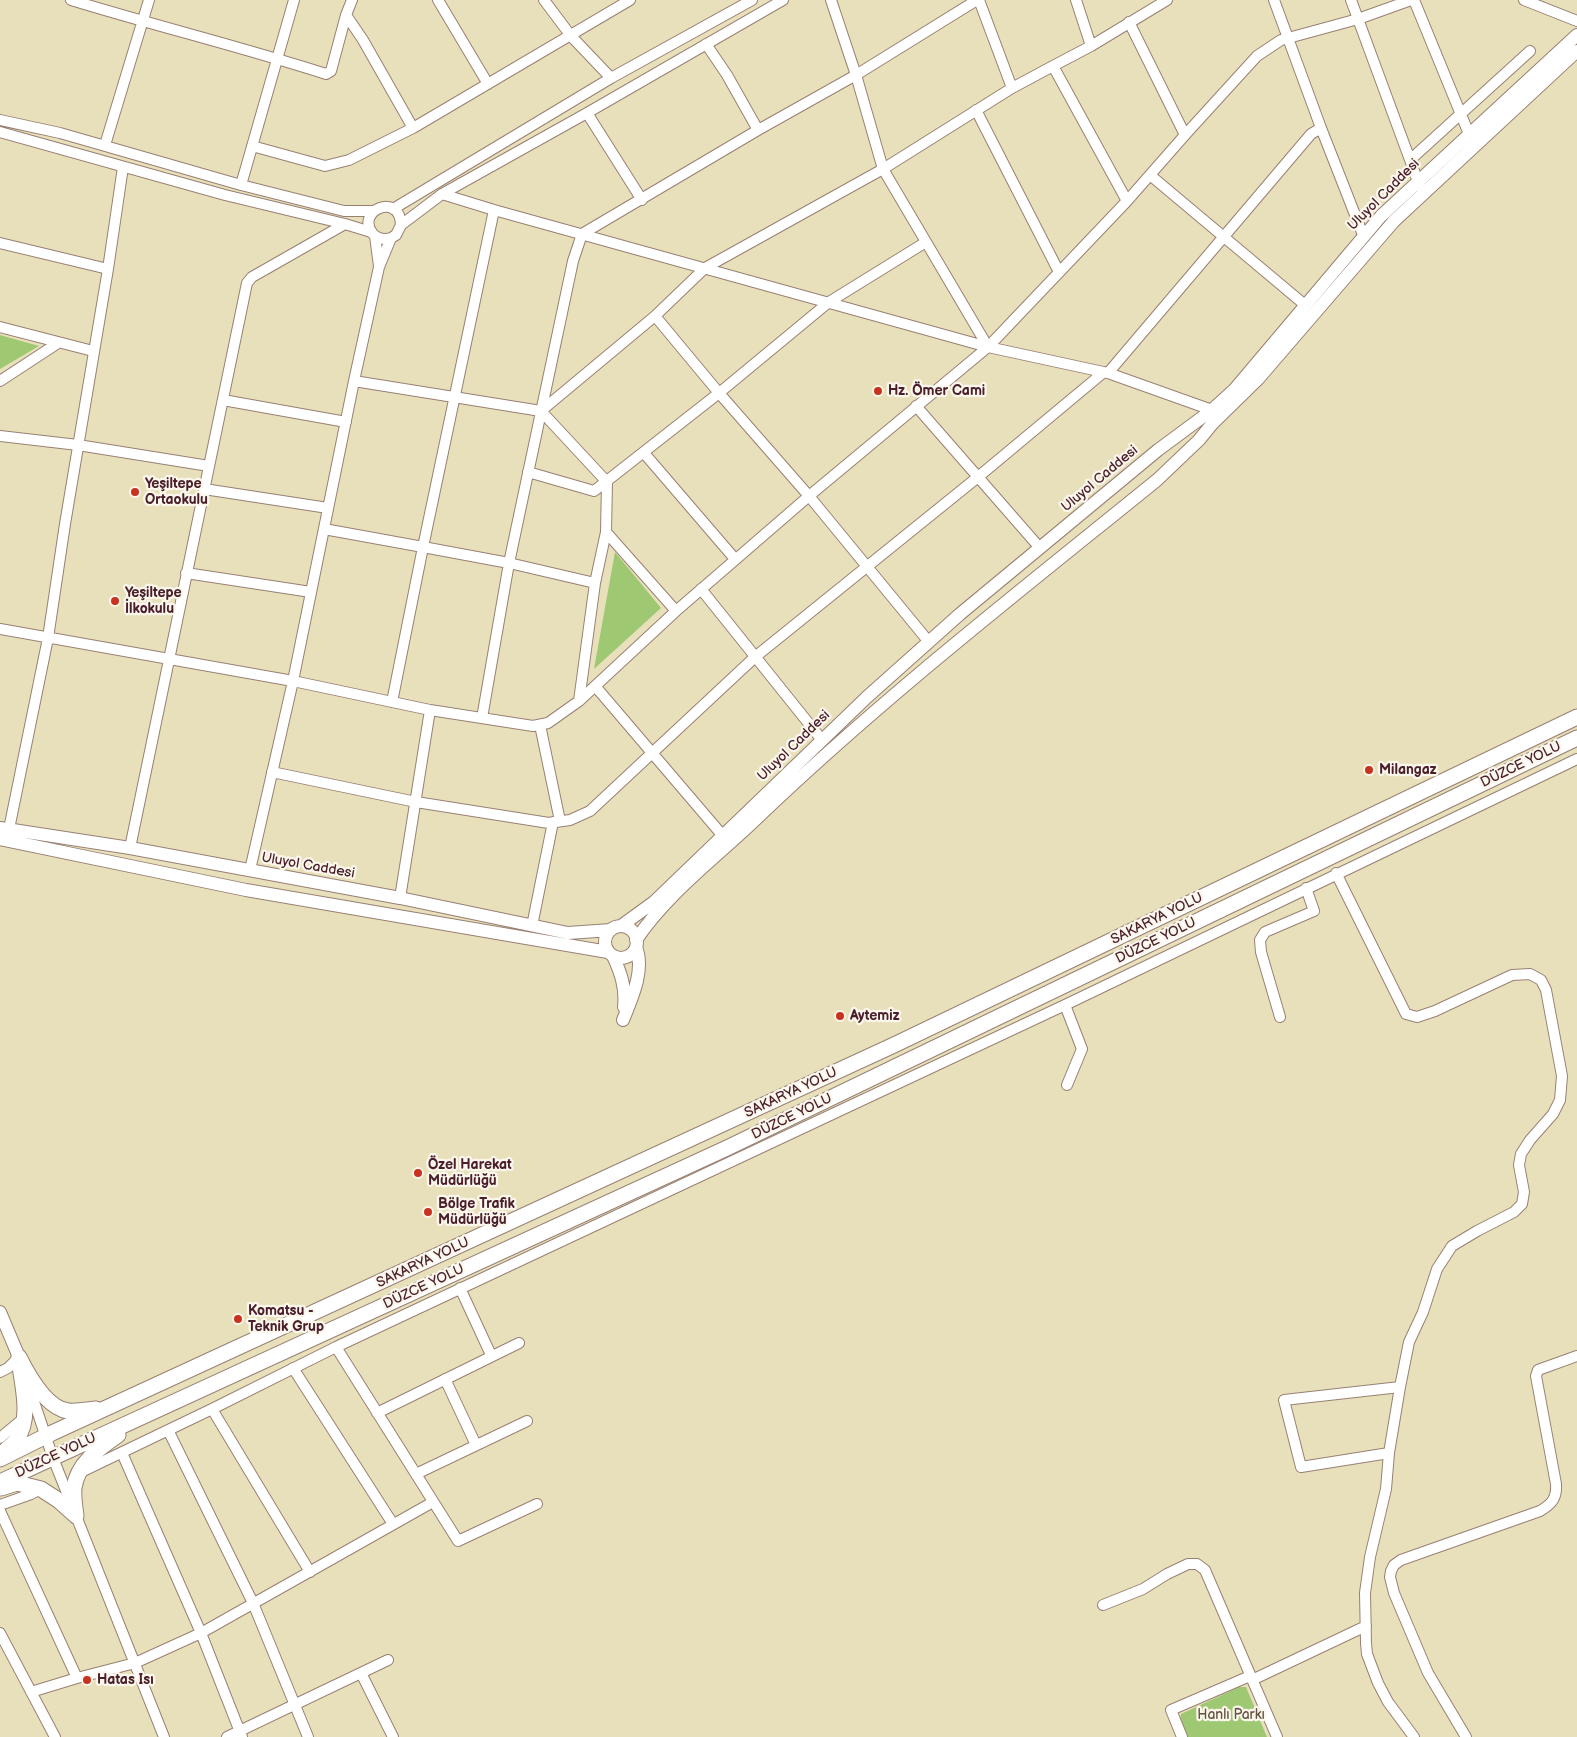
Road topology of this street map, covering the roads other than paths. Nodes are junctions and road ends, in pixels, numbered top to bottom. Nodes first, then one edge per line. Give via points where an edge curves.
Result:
1 (71, 0) edge
2 (149, 0) edge
3 (294, 0) edge
4 (352, 0) edge
5 (438, 0) edge
6 (544, 0) edge
7 (630, 0) edge
8 (783, 0) edge
9 (831, 0) edge
10 (978, 0) edge
11 (1076, 0) edge
12 (1167, 0) edge
13 (1274, 0) edge
14 (1351, 0) edge
15 (1412, 0) edge
16 (1524, 0) edge
17 (748, 1) edge
18 (346, 16) junction
19 (1358, 19) junction
20 (1577, 21) edge
21 (143, 22) junction
22 (1129, 22) junction
23 (1577, 35) edge
24 (571, 36) junction
25 (1288, 39) junction
26 (706, 44) junction
27 (1091, 46) junction
28 (1530, 51) dead end
29 (1577, 51) edge
30 (277, 59) junction
31 (1053, 66) junction
32 (856, 75) junction
33 (611, 78) junction
34 (488, 84) junction
35 (1012, 88) junction
36 (976, 110) junction
37 (587, 113) junction
38 (1460, 115) junction
39 (0, 120) edge
40 (412, 128) junction
41 (1321, 128) junction
42 (758, 130) junction
43 (0, 132) edge
44 (1469, 134) junction
45 (1186, 135) junction
46 (105, 145) junction
47 (252, 146) junction
48 (1410, 160) junction
49 (123, 167) junction
50 (883, 169) junction
51 (1150, 175) junction
52 (1417, 182) junction
53 (241, 185) junction
54 (442, 194) junction
55 (1423, 194) junction
56 (642, 200) junction
57 (1127, 201) junction
58 (393, 209) junction
59 (494, 210) junction
60 (374, 211) junction
61 (345, 224) junction
62 (402, 225) junction
63 (373, 234) junction
64 (582, 234) junction
65 (1363, 235) junction
66 (391, 238) junction
67 (1224, 238) junction
68 (926, 242) junction
69 (0, 244) edge
70 (379, 267) junction
71 (705, 268) junction
72 (108, 269) junction
73 (1059, 272) junction
74 (829, 302) junction
75 (1305, 305) junction
76 (656, 316) junction
77 (0, 326) edge
78 (58, 343) junction
79 (988, 346) junction
80 (93, 351) junction
81 (1106, 373) junction
82 (0, 381) edge
83 (354, 381) junction
84 (719, 393) junction
85 (454, 398) junction
86 (223, 400) junction
87 (1231, 405) junction
88 (916, 406) junction
89 (1212, 410) junction
90 (541, 411) junction
91 (346, 422) junction
92 (0, 436) edge
93 (78, 444) junction
94 (644, 453) junction
95 (209, 466) junction
96 (528, 472) junction
97 (978, 477) junction
98 (607, 482) junction
99 (204, 489) junction
100 (809, 496) junction
101 (328, 508) junction
102 (324, 529) junction
103 (606, 532) junction
104 (423, 547) junction
105 (1040, 548) junction
106 (735, 559) junction
107 (509, 563) junction
108 (867, 565) junction
109 (186, 573) junction
110 (595, 583) junction
111 (701, 589) junction
112 (311, 592) junction
113 (676, 611) junction
114 (0, 629) edge
115 (48, 638) junction
116 (929, 642) junction
117 (755, 656) junction
118 (168, 659) junction
119 (293, 681) junction
120 (595, 686) junction
121 (579, 700) junction
122 (392, 702) junction
123 (430, 710) junction
124 (1577, 717) edge
125 (482, 718) junction
126 (540, 725) junction
127 (1577, 738) edge
128 (822, 740) junction
129 (652, 754) junction
130 (1577, 759) edge
131 (272, 772) junction
132 (416, 802) junction
133 (556, 822) junction
134 (4, 828) edge
135 (723, 836) junction
136 (0, 839) edge
137 (130, 848) junction
138 (250, 870) junction
139 (1336, 873) junction
140 (1306, 888) junction
141 (400, 898) junction
142 (532, 926) junction
143 (616, 928) junction
144 (636, 943) junction
145 (610, 954) junction
146 (1065, 1004) junction
147 (1280, 1017) dead end
148 (1068, 1085) dead end
149 (460, 1288) junction
150 (0, 1312) edge
151 (519, 1343) dead end
152 (336, 1347) junction
153 (491, 1356) junction
154 (1577, 1356) edge
155 (19, 1357) junction
156 (293, 1368) junction
157 (0, 1372) edge
158 (445, 1378) junction
159 (1400, 1387) junction
160 (107, 1408) junction
161 (212, 1409) junction
162 (151, 1412) junction
163 (377, 1413) junction
164 (25, 1418) junction
165 (527, 1421) dead end
166 (168, 1430) junction
167 (46, 1436) junction
168 (0, 1438) edge
169 (476, 1445) junction
170 (122, 1453) junction
171 (1389, 1453) junction
172 (0, 1457) edge
173 (53, 1458) junction
174 (80, 1472) junction
175 (416, 1474) junction
176 (0, 1482) edge
177 (42, 1488) junction
178 (0, 1489) edge
179 (433, 1502) junction
180 (537, 1504) dead end
181 (0, 1505) edge
182 (0, 1510) edge
183 (76, 1516) junction
184 (393, 1524) junction
185 (310, 1572) junction
186 (253, 1603) junction
187 (1103, 1605) dead end
188 (1366, 1626) junction
189 (0, 1633) edge
190 (201, 1634) junction
191 (4, 1652) edge
192 (388, 1660) dead end
193 (135, 1663) junction
194 (361, 1673) junction
195 (77, 1678) junction
196 (1251, 1678) junction
197 (31, 1692) junction
198 (294, 1705) junction
199 (241, 1734) edge
200 (55, 1737) edge
201 (164, 1737) edge
202 (227, 1737) edge
203 (308, 1737) edge
204 (393, 1737) edge
205 (1182, 1737) edge
206 (1277, 1737) edge
207 (1414, 1737) edge
208 (1466, 1737) edge

1 - 21 street
2 - 21 street
3 - 30 street
4 - 18 street
5 - 34 street
6 - 24 street
7 - 24 street
8 - 26 street
9 - 32 street
10 - 32 street
10 - 35 street
11 - 27 street
12 - 22 street
13 - 25 street
14 - 19 street
15 - 19 street
15 - 38 street
16 - 20 street
17 - 33 street
18 - 30 street via 332,71 326,74
18 - 40 street
19 - 25 street
19 - 48 street
21 - 30 street
21 - 46 street
22 - 27 street
22 - 45 street
23 - 44 main road, Uluyol Caddesi
24 - 33 street
24 - 34 street
25 - 41 street
25 - 45 street via 1257,56
26 - 37 street
26 - 42 street
27 - 31 street
28 - 38 street
29 - 55 main road, Uluyol Caddesi
30 - 47 street
31 - 35 street
31 - 57 street
32 - 42 street
32 - 50 street
33 - 58 street
34 - 40 street
35 - 36 street
36 - 50 street
36 - 73 street
37 - 54 street
37 - 56 street
38 - 44 street
38 - 48 street
39 - 46 street
40 - 47 street via 349,160 326,166
41 - 65 street
41 - 67 street via 1311,134
42 - 56 street
43 - 49 street
44 - 52 main road, Uluyol Caddesi
45 - 51 street
46 - 53 street
47 - 53 street
48 - 52 street
49 - 61 street
49 - 72 street
50 - 68 street
50 - 71 street
51 - 57 street
51 - 67 street
52 - 55 street
52 - 65 main road, Uluyol Caddesi
53 - 60 street via 344,211
54 - 59 street
54 - 62 street
55 - 87 main road, Uluyol Caddesi via 1394,221 1258,379
56 - 64 street
57 - 73 street
58 - 60 street via 386,206
58 - 62 street via 399,214
59 - 64 street
59 - 85 street
60 - 63 street via 369,222
61 - 63 street
61 - 86 street via 252,277 248,283
62 - 66 street
63 - 66 street via 380,239
63 - 70 street
64 - 71 street
64 - 90 street via 573,261
65 - 75 main road, Uluyol Caddesi
66 - 70 street
67 - 75 street
67 - 81 street
68 - 74 street
68 - 79 street
69 - 72 street
70 - 83 street
71 - 74 street
71 - 76 street
72 - 80 street
73 - 79 street
74 - 79 street
74 - 84 street
75 - 89 main road, Uluyol Caddesi via 1234,390
76 - 84 street
76 - 90 street
77 - 78 street
78 - 80 street
78 - 82 street
79 - 81 street
79 - 88 street
80 - 93 street
81 - 89 street
81 - 97 street
83 - 85 street
83 - 91 street
84 - 94 street
84 - 100 street
85 - 90 street
85 - 104 street
86 - 91 street
86 - 95 street
87 - 89 street
87 - 144 main road, Uluyol Caddesi via 1156,480 839,741 669,901 650,920
88 - 97 street
88 - 100 street
89 - 105 main road, Uluyol Caddesi via 1158,450
90 - 96 street
90 - 98 street
91 - 101 street
92 - 93 street
93 - 95 street
93 - 115 street
94 - 98 street
94 - 106 street
95 - 99 street
96 - 98 street via 594,491
96 - 107 street
97 - 105 street
97 - 108 street
98 - 103 street
99 - 101 street
99 - 109 street
100 - 106 street
100 - 108 street
101 - 102 street
102 - 104 street
102 - 112 street
103 - 110 street
103 - 113 street
104 - 107 street
104 - 122 street
105 - 116 main road, Uluyol Caddesi
106 - 111 street
107 - 110 street
107 - 125 street
108 - 116 street
108 - 117 street
109 - 112 street
109 - 118 street
110 - 121 street
111 - 113 street
111 - 117 street
112 - 119 street
113 - 120 street
114 - 115 street
115 - 118 street
115 - 134 street
116 - 128 main road, Uluyol Caddesi
117 - 128 street
117 - 129 street
118 - 119 street
118 - 137 street
119 - 122 street
119 - 131 street
120 - 121 street
120 - 129 street
121 - 126 street via 548,723
122 - 123 street
123 - 125 street
123 - 132 street
124 - 160 highway, SAKARYA YOLU via 894,1045
125 - 126 street
126 - 133 street
127 - 162 highway, DÜZCE YOLU via 727,1148
128 - 135 main road, Uluyol Caddesi
129 - 133 street via 590,811
129 - 135 street
130 - 139 street
131 - 132 street
131 - 138 street
132 - 133 street
132 - 141 street
133 - 142 street
134 - 137 main road, Uluyol Caddesi
135 - 143 main road, Uluyol Caddesi via 654,902
136 - 145 main road via 246,890
137 - 138 main road, Uluyol Caddesi
138 - 141 main road, Uluyol Caddesi
139 - 140 street
139 - 159 street via 1406,1014 1417,1017 1512,975 1530,974 1541,980 1546,990 1562,1076 1560,1100 1521,1154 1522,1204 1514,1212 1452,1246 1437,1270 1409,1342
140 - 146 street
140 - 147 street via 1314,911 1265,932 1260,940
141 - 142 main road, Uluyol Caddesi
142 - 143 main road, Uluyol Caddesi via 568,933
143 - 144 main road via 629,929
143 - 145 main road via 605,940
144 - 145 main road via 627,957 618,958
144 - 145 main road via 639,964 635,990 623,1020 623,978
146 - 148 street via 1082,1049
146 - 149 street
149 - 152 street
149 - 153 street
150 - 155 main road
151 - 153 street
152 - 156 street
152 - 163 street
153 - 158 street
154 - 208 street via 1538,1370 1536,1376 1556,1484 1555,1499 1540,1511 1401,1560 1391,1571 1394,1593 1428,1673
155 - 157 street
155 - 160 highway via 31,1379 52,1404 67,1411
155 - 164 highway
155 - 167 street
156 - 161 street
156 - 184 street
158 - 163 street
158 - 169 street
159 - 171 street
159 - 171 street via 1284,1400 1301,1467
160 - 167 highway, SAKARYA YOLU
161 - 166 street
161 - 185 street
162 - 173 highway, DÜZCE YOLU
162 - 174 highway via 105,1444
163 - 175 street
164 - 168 street
164 - 172 highway via 17,1439
165 - 169 street
166 - 170 street
166 - 186 street
167 - 172 highway, SAKARYA YOLU
167 - 173 street
169 - 175 street
170 - 174 street
170 - 190 street
171 - 188 street via 1386,1489 1365,1593
173 - 176 highway, DÜZCE YOLU
173 - 183 street
174 - 183 highway via 74,1488
175 - 179 street
177 - 178 highway via 17,1483
177 - 181 street
177 - 183 highway
179 - 180 street via 458,1541
179 - 184 street
182 - 195 street
183 - 193 street
184 - 185 street
185 - 186 street
186 - 190 street
186 - 198 street
187 - 196 street via 1143,1589 1188,1564 1197,1564 1205,1570
188 - 196 street
188 - 207 street via 1368,1654 1378,1683
189 - 191 street
190 - 193 street
190 - 199 street
191 - 197 street
192 - 194 street
193 - 195 street
193 - 201 street
194 - 198 street
194 - 204 street
195 - 197 street
196 - 205 street via 1171,1710
196 - 206 street
197 - 200 street
198 - 199 street
198 - 203 street
199 - 202 street

